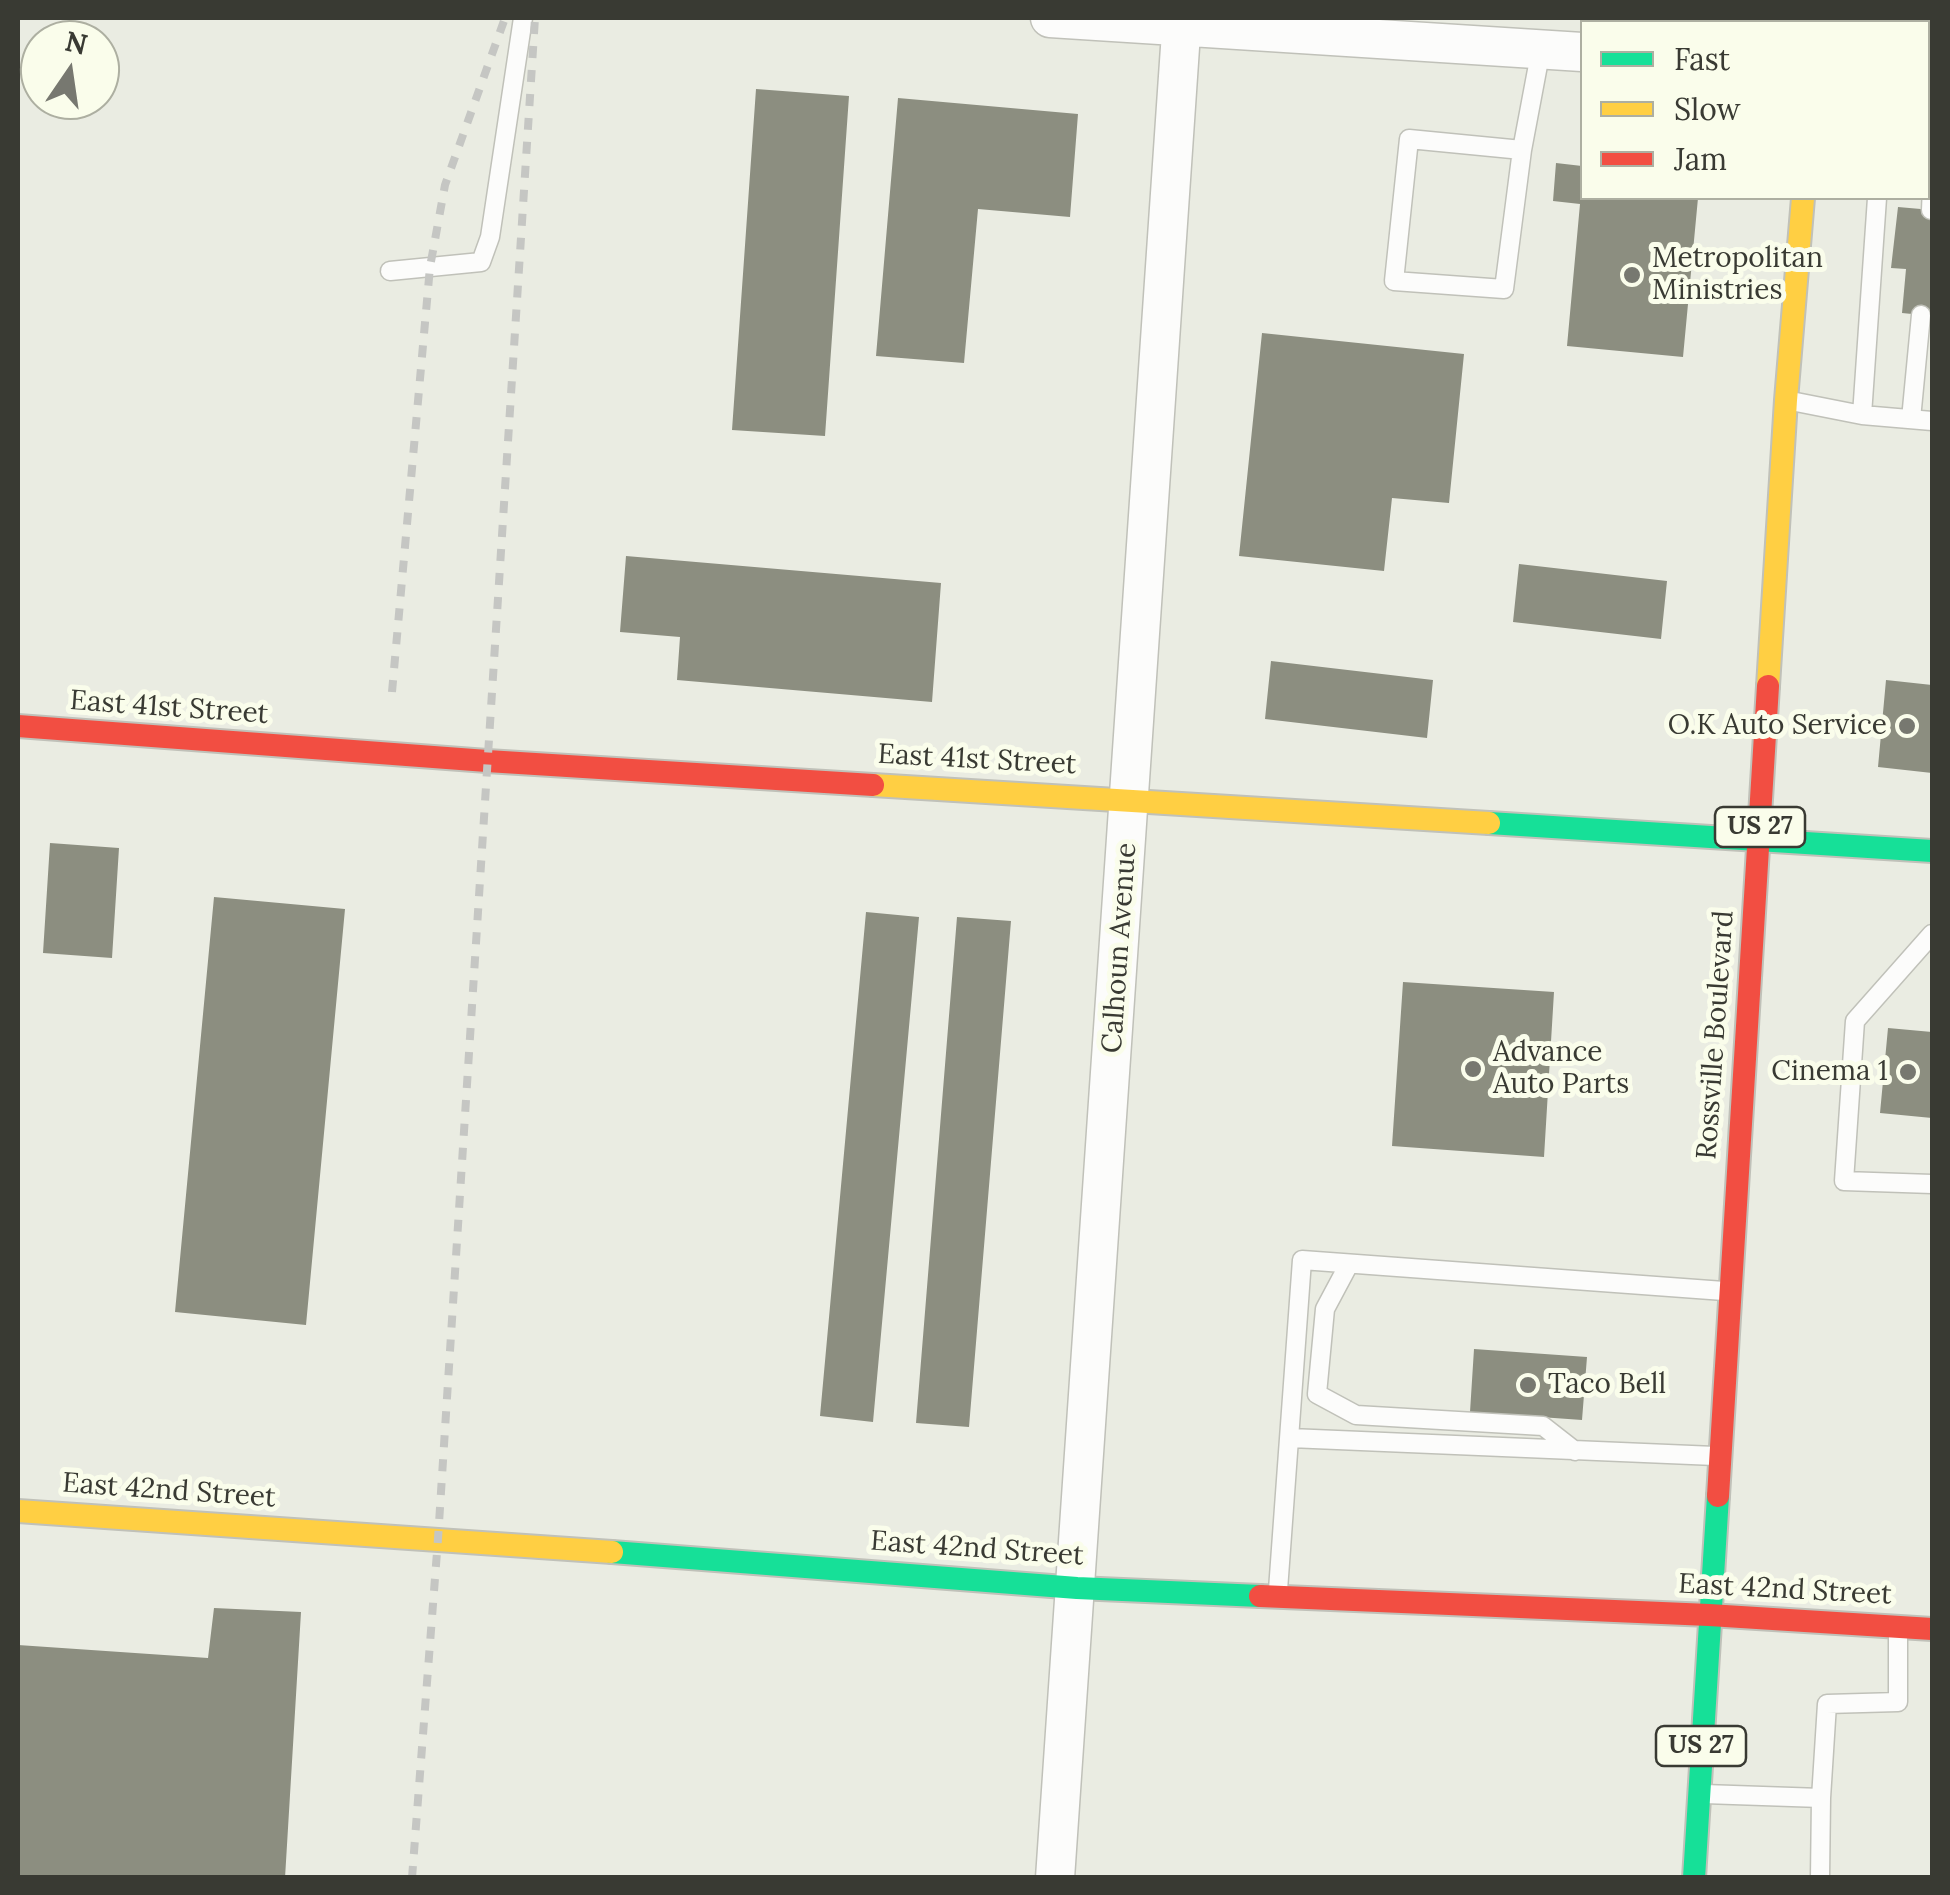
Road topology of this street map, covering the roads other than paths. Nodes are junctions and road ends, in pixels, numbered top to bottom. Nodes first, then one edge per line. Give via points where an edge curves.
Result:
1 (523, 18) edge
2 (1050, 18) edge
3 (1182, 22) edge
4 (1542, 50) junction
5 (1580, 52) edge
6 (1522, 150) junction
7 (1932, 186) edge
8 (1804, 200) edge
9 (1876, 200) edge
10 (1931, 210) edge
11 (390, 271) dead end
12 (1921, 314) dead end
13 (1786, 400) junction
14 (1862, 414) junction
15 (1911, 419) junction
16 (1932, 421) edge
17 (18, 726) edge
18 (1130, 799) junction
19 (1759, 840) junction
20 (1932, 852) edge
21 (1932, 934) edge
22 (1932, 1184) edge
23 (1349, 1264) junction
24 (1730, 1292) junction
25 (1290, 1438) junction
26 (1575, 1451) junction
27 (1720, 1456) junction
28 (18, 1512) edge
29 (1077, 1588) junction
30 (1278, 1596) junction
31 (1710, 1615) junction
32 (1898, 1626) junction
33 (1932, 1629) edge
34 (1698, 1794) junction
35 (1821, 1798) junction
36 (1055, 1878) edge
37 (1694, 1878) edge
38 (1820, 1878) edge

1 - 11 lane via 481,262
2 - 3 street
3 - 4 street
3 - 18 street, Calhoun Avenue
4 - 5 street
4 - 6 lane
6 - 6 lane via 1504,289 1394,281 1409,140
7 - 10 lane
8 - 13 main road, Rossville Boulevard / US 27
9 - 14 lane
12 - 15 lane
13 - 14 lane
13 - 19 main road, Rossville Boulevard / US 27
14 - 15 lane
15 - 16 lane
17 - 18 main road, East 41st Street
18 - 19 main road, East 41st Street
18 - 29 street, Calhoun Avenue
19 - 20 main road, East 41st Street
19 - 24 main road, Rossville Boulevard / US 27
21 - 22 lane via 1855,1021 1844,1181
23 - 24 lane
23 - 25 lane via 1302,1260
23 - 26 lane via 1326,1309 1317,1394 1356,1415 1543,1426
24 - 27 main road, Rossville Boulevard / US 27
25 - 26 lane
25 - 30 lane
26 - 27 lane
27 - 31 main road, Rossville Boulevard / US 27
28 - 29 main road, East 42nd Street
29 - 30 main road, East 42nd Street
29 - 36 street, Calhoun Avenue
30 - 31 main road, East 42nd Street
31 - 32 main road, East 42nd Street
31 - 34 main road, Rossville Boulevard / US 27
32 - 33 main road, East 42nd Street
32 - 35 lane via 1898,1702 1827,1704
34 - 35 lane
34 - 37 main road, Rossville Boulevard / US 27
35 - 38 lane

